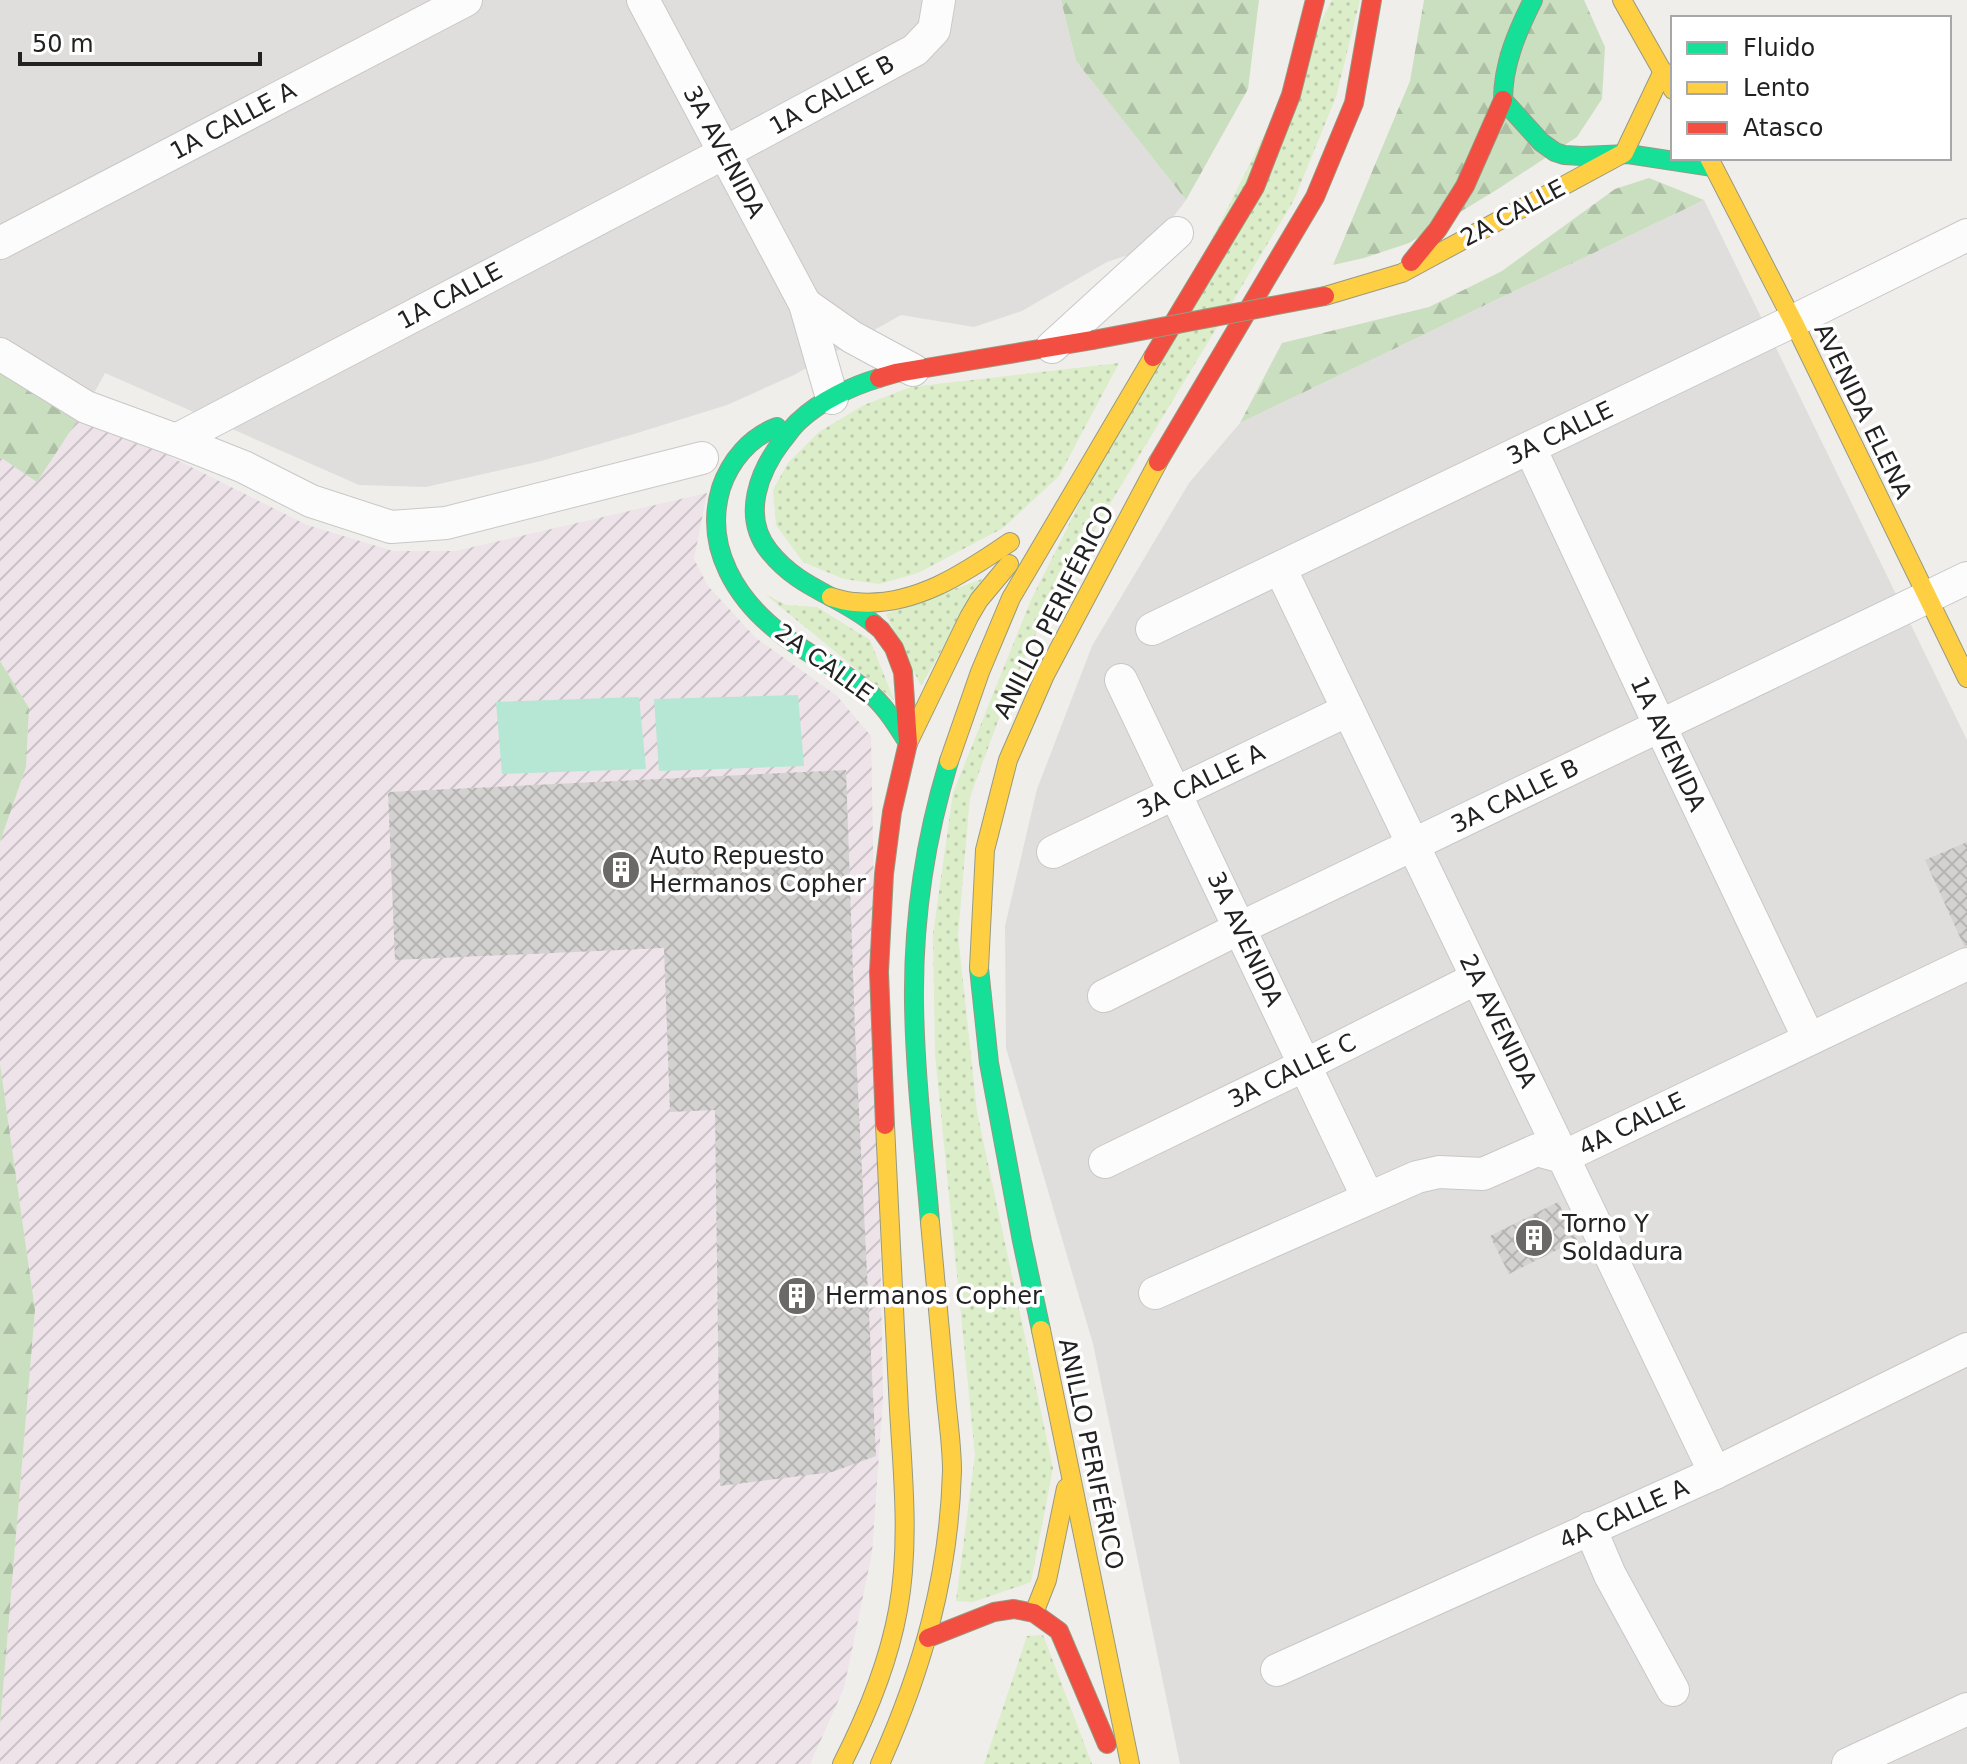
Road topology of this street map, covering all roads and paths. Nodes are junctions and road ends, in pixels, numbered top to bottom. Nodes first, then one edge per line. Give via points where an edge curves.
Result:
1 (466, 0) edge
2 (643, 0) edge
3 (1315, 0) edge
4 (1372, 0) edge
5 (1533, 0) edge
6 (1622, 0) edge
7 (937, 15) edge
8 (1663, 71) junction
9 (1671, 86) edge
10 (1503, 100) junction
11 (724, 153) junction
12 (1624, 153) junction
13 (1671, 158) edge
14 (1691, 160) edge
15 (1711, 162) edge
16 (1177, 233) dead end
17 (1967, 235) edge
18 (0, 243) edge
19 (1402, 273) junction
20 (805, 304) junction
21 (1793, 321) junction
22 (1052, 347) junction
23 (0, 354) edge
24 (913, 370) junction
25 (832, 398) junction
26 (798, 421) junction
27 (176, 440) junction
28 (1530, 448) junction
29 (702, 458) dead end
30 (1074, 490) junction
31 (1280, 568) junction
32 (1967, 578) edge
33 (831, 597) junction
34 (1927, 598) junction
35 (1152, 629) dead end
36 (1967, 678) edge
37 (1121, 680) dead end
38 (1348, 710) junction
39 (1660, 726) junction
40 (908, 743) junction
41 (1175, 793) junction
42 (1413, 845) junction
43 (1053, 852) dead end
44 (1240, 928) junction
45 (1967, 964) edge
46 (1477, 978) junction
47 (1104, 996) dead end
48 (1809, 1039) junction
49 (1305, 1065) junction
50 (1563, 1157) junction
51 (1105, 1162) dead end
52 (1368, 1198) junction
53 (1155, 1293) dead end
54 (1967, 1349) edge
55 (1070, 1470) junction
56 (1715, 1473) junction
57 (1590, 1528) junction
58 (1034, 1613) junction
59 (928, 1638) junction
60 (1277, 1670) dead end
61 (1673, 1690) dead end
62 (1967, 1709) edge
63 (842, 1764) edge
64 (880, 1764) edge
65 (1115, 1764) edge
66 (1130, 1764) edge
67 (1848, 1764) edge

1 - 18 street, 1A CALLE A
2 - 11 street, 3A AVENIDA
3 - 30 main road, ANILLO PERIFÉRICO via 1291,95 1255,187
4 - 55 main road, ANILLO PERIFÉRICO via 1354,103 1315,197 1149,478 1045,675 1008,760 985,850 979,964 989,1063
5 - 10 main road via 1503,78
6 - 8 main road
7 - 11 street, 1A CALLE B via 915,50
8 - 9 main road
8 - 12 main road
10 - 12 main road, AVENIDA ELENA via 1553,152
10 - 19 main road, 2A CALLE via 1465,186
11 - 20 street, 3A AVENIDA
11 - 27 street, 1A CALLE
12 - 13 main road, AVENIDA ELENA
12 - 19 main road, 2A CALLE
14 - 15 main road, AVENIDA ELENA
15 - 21 main road, AVENIDA ELENA
16 - 22 street
17 - 21 street, 3A CALLE
19 - 22 main road, 2A CALLE, bridge via 1325,296
20 - 24 street, 3A AVENIDA via 860,343
20 - 25 street, 3A AVENIDA
21 - 28 street, 3A CALLE
21 - 34 main road, AVENIDA ELENA
22 - 24 main road, 2A CALLE
23 - 27 street via 86,407
24 - 25 main road, 2A CALLE via 856,385
25 - 26 main road, 2A CALLE
26 - 33 main road, 2A CALLE via 764,468 755,523 768,550 787,571
26 - 40 main road, 2A CALLE via 764,431 735,459 718,494 715,531 726,570 765,620 867,691
27 - 29 street via 311,501 391,527 446,523
28 - 31 street, 3A CALLE
28 - 39 street, 1A AVENIDA
30 - 33 main road via 994,553 919,593 879,603
30 - 40 main road via 979,600
30 - 59 main road, ANILLO PERIFÉRICO via 1011,598 980,672 939,794 917,923 919,1094 952,1467 942,1579
31 - 35 street, 3A CALLE
31 - 38 street, 2A AVENIDA
32 - 34 street
33 - 40 main road, 2A CALLE via 881,630 899,659
34 - 36 main road, AVENIDA ELENA
34 - 39 street, 3A CALLE B
37 - 41 street, 3A AVENIDA
38 - 41 street, 3A CALLE A
38 - 42 street, 2A AVENIDA
39 - 42 street, 3A CALLE B
39 - 48 street, 1A AVENIDA
40 - 63 main road via 884,874 879,972 903,1486 901,1579 878,1685
41 - 43 street, 3A CALLE A
41 - 44 street, 3A AVENIDA
42 - 44 street, 3A CALLE B
42 - 46 street, 2A AVENIDA
44 - 47 street, 3A CALLE B
44 - 49 street, 3A AVENIDA
45 - 48 street, 4A CALLE
46 - 49 street, 3A CALLE C
46 - 50 street, 2A AVENIDA
48 - 50 street, 4A CALLE
49 - 51 street, 3A CALLE C
49 - 52 street, 3A AVENIDA
50 - 52 street, 4A CALLE via 1537,1150 1483,1174 1439,1172
50 - 56 street, 2A AVENIDA
52 - 53 street, 4A CALLE
54 - 56 street, 4A CALLE A
55 - 58 main road via 1047,1580
55 - 66 main road, ANILLO PERIFÉRICO
56 - 57 street, 4A CALLE A
57 - 60 street, 4A CALLE A
57 - 61 street
58 - 59 main road via 994,1612
58 - 65 main road via 1059,1631
59 - 64 main road, ANILLO PERIFÉRICO
62 - 67 street

